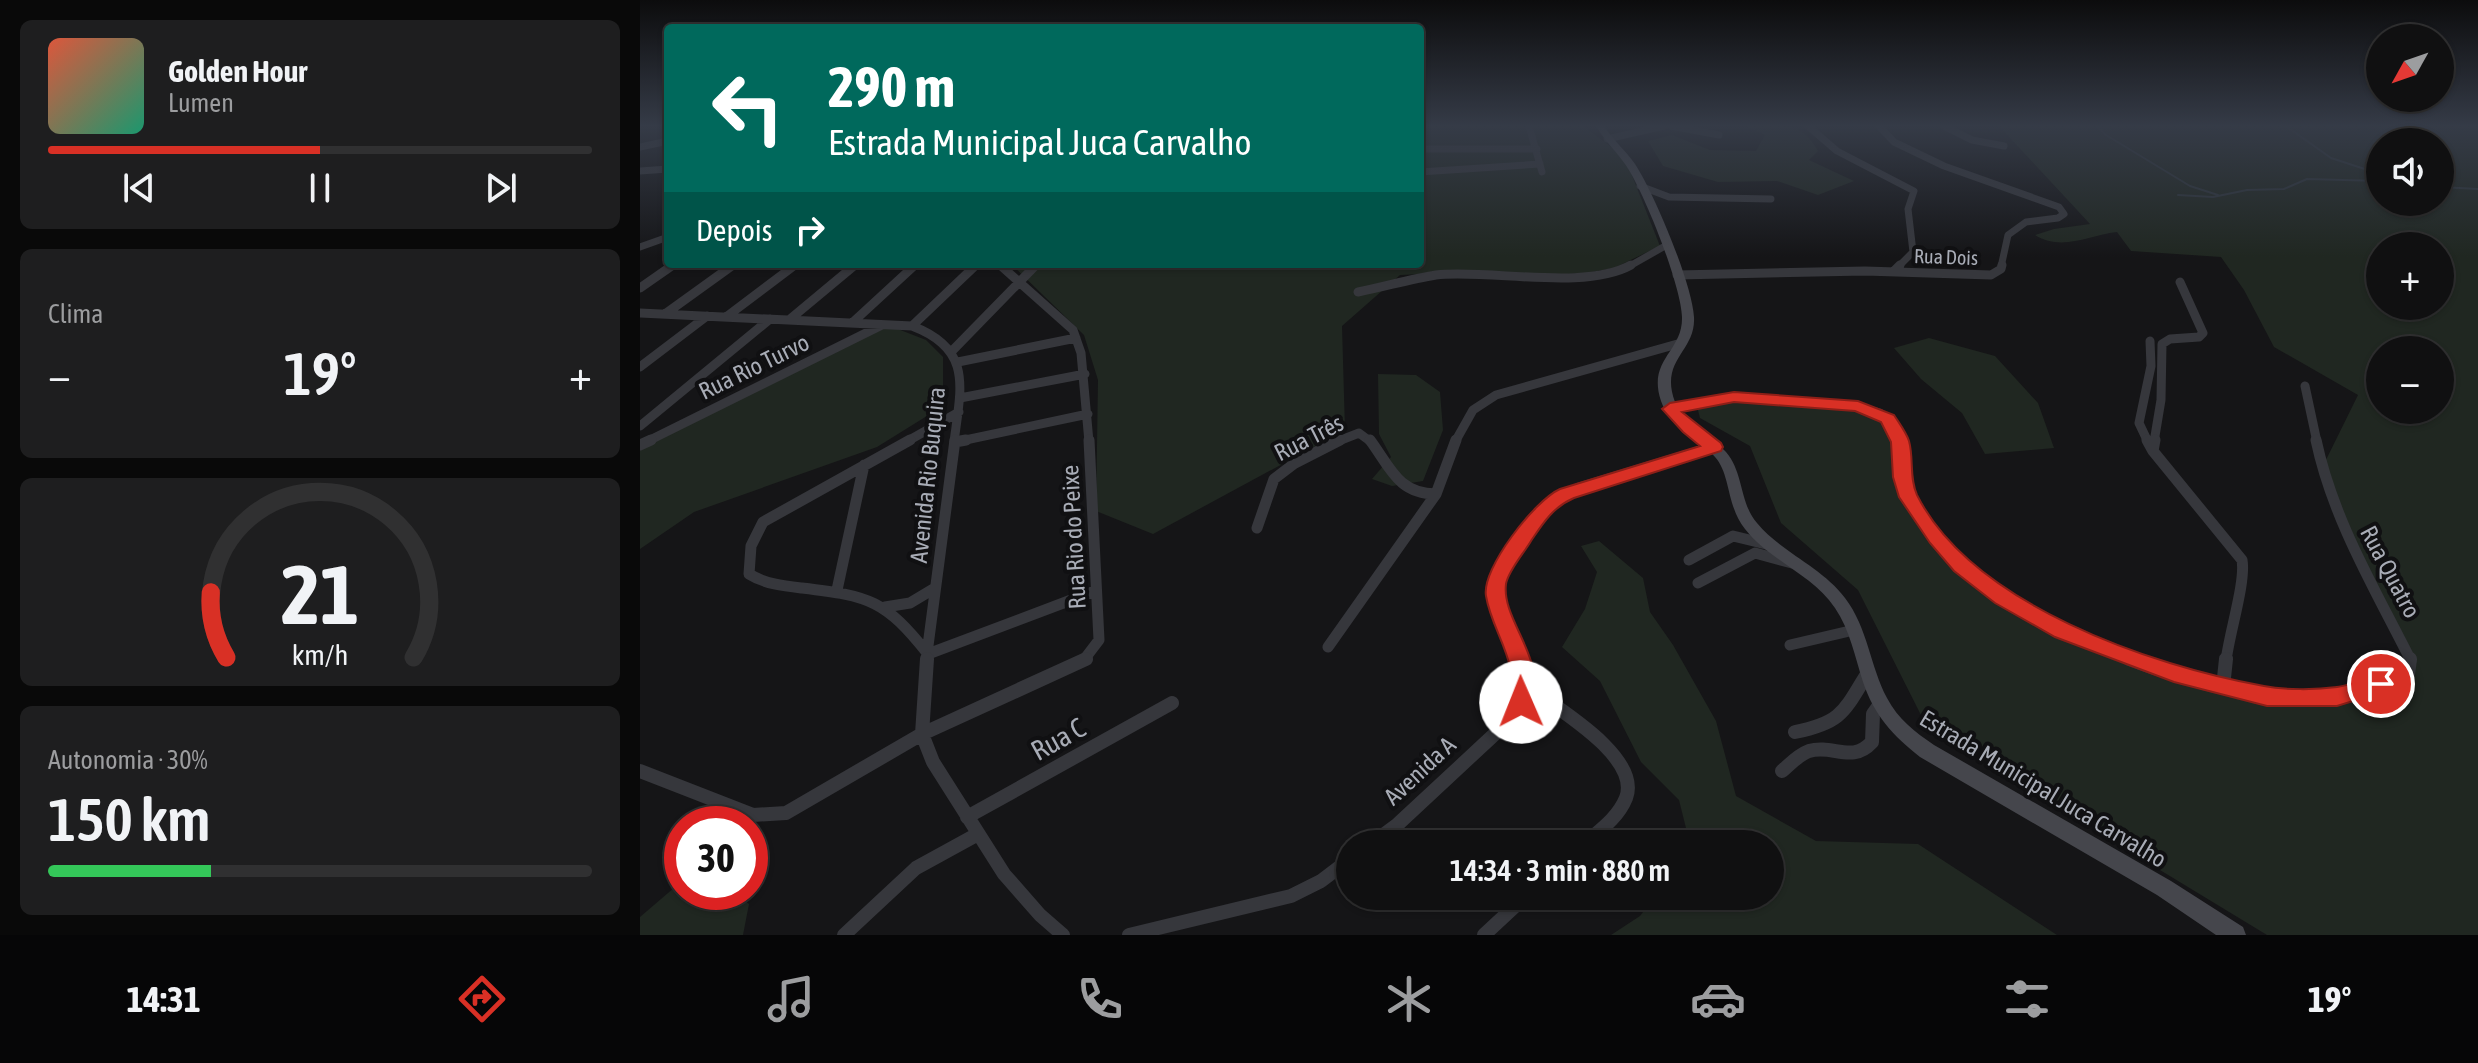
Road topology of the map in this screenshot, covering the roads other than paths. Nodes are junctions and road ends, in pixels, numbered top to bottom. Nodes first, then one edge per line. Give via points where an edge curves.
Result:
1 (1492, 170) edge
2 (1633, 170) edge
3 (1873, 170) edge
4 (1946, 170) edge
5 (1424, 172) edge
6 (1640, 186) junction
7 (1771, 199) dead end
8 (664, 238) edge
9 (1665, 246) junction
10 (640, 247) edge
11 (668, 268) edge
12 (728, 268) edge
13 (791, 268) edge
14 (851, 268) edge
15 (912, 268) edge
16 (973, 268) edge
17 (1004, 268) edge
18 (1033, 268) edge
19 (1893, 271) junction
20 (1677, 275) junction
21 (1021, 281) junction
22 (2180, 282) dead end
23 (640, 288) edge
24 (1358, 292) dead end
25 (642, 314) edge
26 (665, 314) junction
27 (707, 316) junction
28 (726, 317) junction
29 (770, 319) junction
30 (789, 320) junction
31 (852, 323) junction
32 (885, 324) junction
33 (912, 326) junction
34 (1076, 338) junction
35 (2150, 341) dead end
36 (1681, 343) junction
37 (953, 350) junction
38 (958, 362) junction
39 (640, 367) edge
40 (1085, 374) junction
41 (2305, 386) dead end
42 (960, 398) junction
43 (1670, 409) junction
44 (959, 412) junction
45 (1088, 414) junction
46 (640, 426) edge
47 (955, 442) junction
48 (640, 445) edge
49 (1714, 447) junction
50 (2153, 451) junction
51 (864, 465) junction
52 (1436, 494) junction
53 (1257, 528) dead end
54 (1768, 544) junction
55 (1689, 560) dead end
56 (1794, 563) junction
57 (1698, 583) dead end
58 (935, 588) junction
59 (837, 590) junction
60 (1095, 591) junction
61 (885, 607) junction
62 (1854, 630) junction
63 (1790, 645) dead end
64 (1328, 647) dead end
65 (928, 654) junction
66 (1867, 674) junction
67 (1524, 684) junction
68 (2223, 687) junction
69 (1172, 703) dead end
70 (1880, 704) junction
71 (1795, 732) dead end
72 (922, 734) junction
73 (640, 771) edge
74 (1782, 771) dead end
75 (967, 817) junction
76 (1390, 830) edge
77 (1600, 830) edge
78 (978, 834) junction
79 (1336, 870) edge
80 (1511, 910) edge
81 (844, 935) edge
82 (1063, 935) edge
83 (1129, 935) edge
84 (1484, 935) edge
85 (2235, 935) edge

1 - 5 street
2 - 6 street
3 - 19 street via 1914,191 1908,209 1913,252
4 - 19 street, Rua Dois via 2048,201 2064,214 2026,222 2008,235 2001,269 1991,275
6 - 7 street via 1669,197
6 - 9 street
8 - 10 street
9 - 20 street
9 - 24 street via 1607,274 1438,275
11 - 23 street
12 - 26 street
13 - 28 street
14 - 30 street
15 - 31 street
16 - 33 street
17 - 21 street, Rua Rio do Peixe
18 - 21 street
19 - 20 street, Rua Dois
20 - 36 street via 1688,319
21 - 34 street, Rua Rio do Peixe
21 - 37 street
22 - 50 street via 2203,333 2162,344
25 - 26 street
26 - 27 street
27 - 28 street
27 - 39 street
28 - 29 street
29 - 30 street
29 - 46 street
30 - 31 street
31 - 32 street
32 - 33 street
32 - 48 street, Rua Rio Turvo
33 - 37 street
34 - 38 street
34 - 40 street, Rua Rio do Peixe
35 - 50 street via 2151,366 2139,423
36 - 43 street via 1664,365
36 - 52 street via 1486,399 1458,435
37 - 38 street, Avenida Rio Buquira
38 - 42 street, Avenida Rio Buquira
40 - 42 street
40 - 45 street, Rua Rio do Peixe
41 - 68 street, Rua Quatro via 2322,468 2342,527 2410,654 2411,668 2397,679 2317,699
42 - 44 street, Avenida Rio Buquira
43 - 49 street, Estrada Municipal Juca Carvalho
43 - 68 street, Rua Quatro via 1734,397 1858,406 1879,413 1898,434 1909,497 1937,538 1973,575 2062,631
44 - 47 street, Avenida Rio Buquira
44 - 51 street
45 - 47 street
45 - 60 street, Rua Rio do Peixe
47 - 58 street, Avenida Rio Buquira
49 - 54 street, Estrada Municipal Juca Carvalho via 1730,469 1738,511
49 - 67 street via 1567,493 1538,514 1496,581
50 - 68 street via 2242,560
51 - 59 street
51 - 59 street via 763,522 747,567 763,582
52 - 53 street, Rua Três via 1405,488 1367,436 1359,433 1279,473 1269,486 1265,518
52 - 64 street
54 - 55 street via 1726,537
54 - 56 street, Estrada Municipal Juca Carvalho
56 - 57 street via 1755,553
56 - 62 street, Estrada Municipal Juca Carvalho via 1835,596
58 - 61 street via 910,603
58 - 65 street, Avenida Rio Buquira
59 - 61 street
60 - 65 street
60 - 72 street, Rua Rio do Peixe via 1099,640 1088,658
61 - 65 street
62 - 63 street
62 - 66 street, Estrada Municipal Juca Carvalho
65 - 72 street, Avenida Rio Buquira
66 - 70 street, Estrada Municipal Juca Carvalho
66 - 71 street via 1839,720
67 - 76 street, Avenida A via 1512,718
67 - 77 street via 1607,749 1626,773 1625,802
69 - 75 street, Rua C
70 - 74 street via 1873,714 1872,742 1862,753 1813,750
70 - 85 street, Estrada Municipal Juca Carvalho via 1910,741
72 - 73 street, Rua Rio do Peixe via 805,804 770,816 753,815
72 - 75 street
75 - 78 street
78 - 81 street via 916,868
78 - 82 street via 1004,874
79 - 83 street via 1291,896
80 - 84 street

